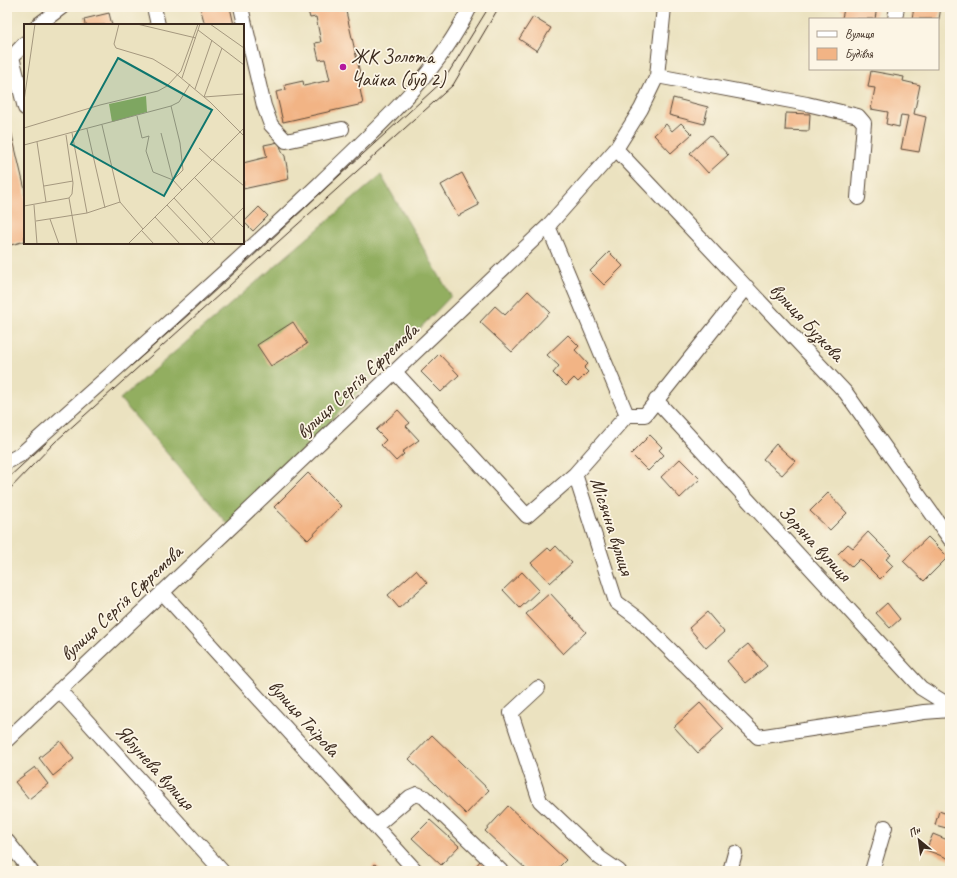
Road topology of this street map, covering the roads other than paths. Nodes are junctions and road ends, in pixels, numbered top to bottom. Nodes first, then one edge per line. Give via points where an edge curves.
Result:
1 (62, 7) edge
2 (154, 7) edge
3 (241, 7) edge
4 (470, 7) edge
5 (664, 7) edge
6 (897, 7) edge
7 (895, 18) edge
8 (39, 24) edge
9 (158, 24) edge
10 (24, 44) edge
11 (10, 59) edge
12 (657, 76) junction
13 (24, 105) edge
14 (342, 129) dead end
15 (616, 149) junction
16 (858, 198) dead end
17 (548, 226) junction
18 (747, 287) junction
19 (396, 373) junction
20 (656, 400) junction
21 (627, 415) junction
22 (7, 462) edge
23 (575, 474) junction
24 (950, 539) edge
25 (162, 592) junction
26 (538, 688) dead end
27 (59, 690) junction
28 (950, 706) edge
29 (950, 710) edge
30 (7, 740) edge
31 (376, 826) junction
32 (885, 827) dead end
33 (7, 841) edge
34 (735, 853) dead end
35 (31, 871) edge
36 (222, 871) edge
37 (416, 871) edge
38 (501, 871) edge
39 (619, 871) edge
40 (730, 871) edge
41 (872, 871) edge

1 - 8 street
2 - 9 street
3 - 14 street via 264,106 271,125 286,141
4 - 22 street via 446,50 397,109 251,249 20,455
5 - 12 street, вулиця Сергія Єфремова
6 - 7 street
10 - 11 street
11 - 13 street
12 - 15 street, вулиця Сергія Єфремова via 641,109
12 - 16 street via 858,116 864,123
15 - 17 street, вулиця Сергія Єфремова
15 - 18 street, вулиця Бузкова
17 - 19 street, вулиця Сергія Єфремова
17 - 21 street
18 - 20 street
18 - 24 street, вулиця Бузкова via 846,393
19 - 23 street, Місячна вулиця via 527,516
19 - 25 street, вулиця Сергія Єфремова
20 - 21 street via 645,415
20 - 28 street, Зоряна вулиця via 921,688
21 - 23 street
23 - 29 street, Місячна вулиця via 616,602 639,619 758,737
25 - 27 street, вулиця Сергія Єфремова
25 - 31 street, вулиця Таїрова
26 - 39 street via 511,714 540,801 600,858
27 - 30 street, вулиця Сергія Єфремова
27 - 36 street, Яблунева вулиця
31 - 37 street, вулиця Таїрова
31 - 38 street via 417,794 424,797
32 - 41 street
33 - 35 street
34 - 40 street

